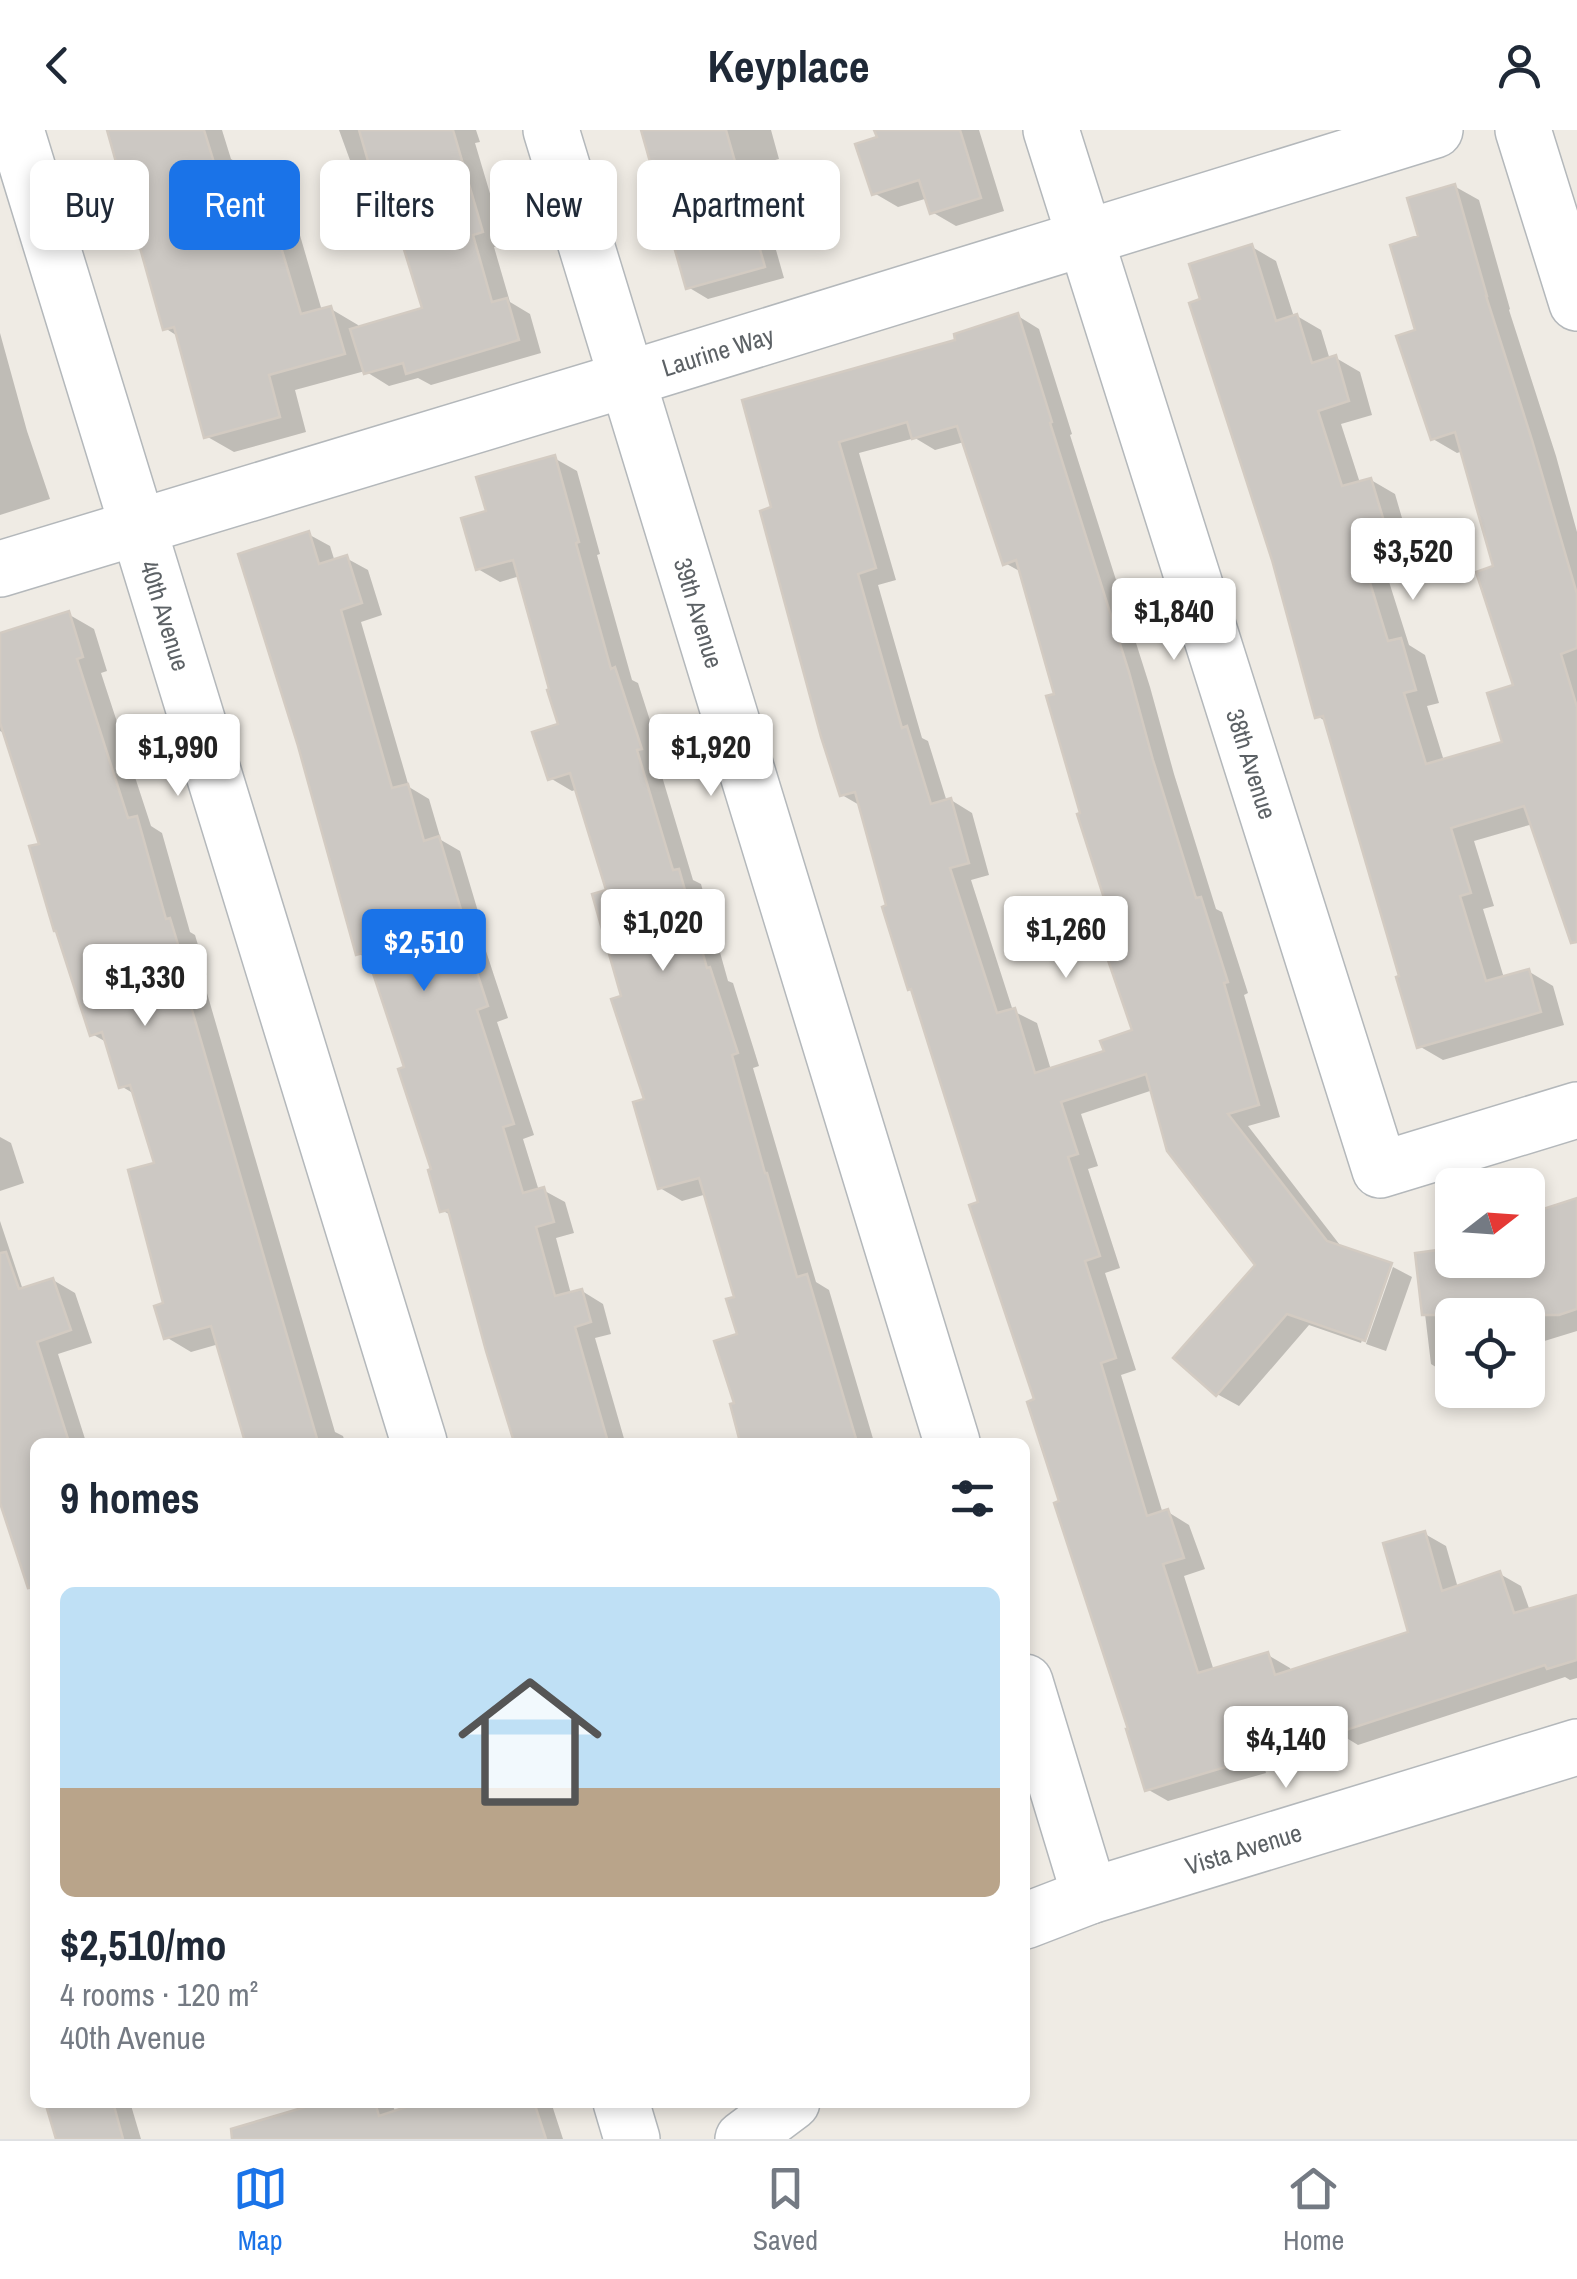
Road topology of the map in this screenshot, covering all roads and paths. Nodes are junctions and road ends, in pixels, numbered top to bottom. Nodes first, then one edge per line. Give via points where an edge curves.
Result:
1 (16, 130) edge
2 (550, 130) edge
3 (1051, 130) edge
4 (1435, 130) edge
5 (1523, 130) edge
6 (1084, 238) junction
7 (1577, 303) edge
8 (628, 380) junction
9 (138, 526) junction
10 (0, 569) edge
11 (1577, 1110) edge
12 (418, 1438) edge
13 (951, 1438) edge
14 (1030, 1698) edge
15 (1577, 1746) edge
16 (1090, 1896) junction
17 (1030, 1919) edge
18 (623, 2108) edge
19 (784, 2108) edge
20 (632, 2139) edge
21 (743, 2139) edge

1 - 9 street, 40th Avenue
2 - 8 street, 39th Avenue
3 - 6 street, 38th Avenue
4 - 6 street, Laurine Way
5 - 7 street
6 - 8 street, Laurine Way
6 - 11 street, 38th Avenue via 1380,1170
8 - 9 street, Laurine Way
8 - 13 street, 39th Avenue
9 - 10 street, Laurine Way
9 - 12 street, 40th Avenue
14 - 16 street
15 - 16 street, Vista Avenue
16 - 17 street, Vista Avenue
18 - 20 street
19 - 21 street

